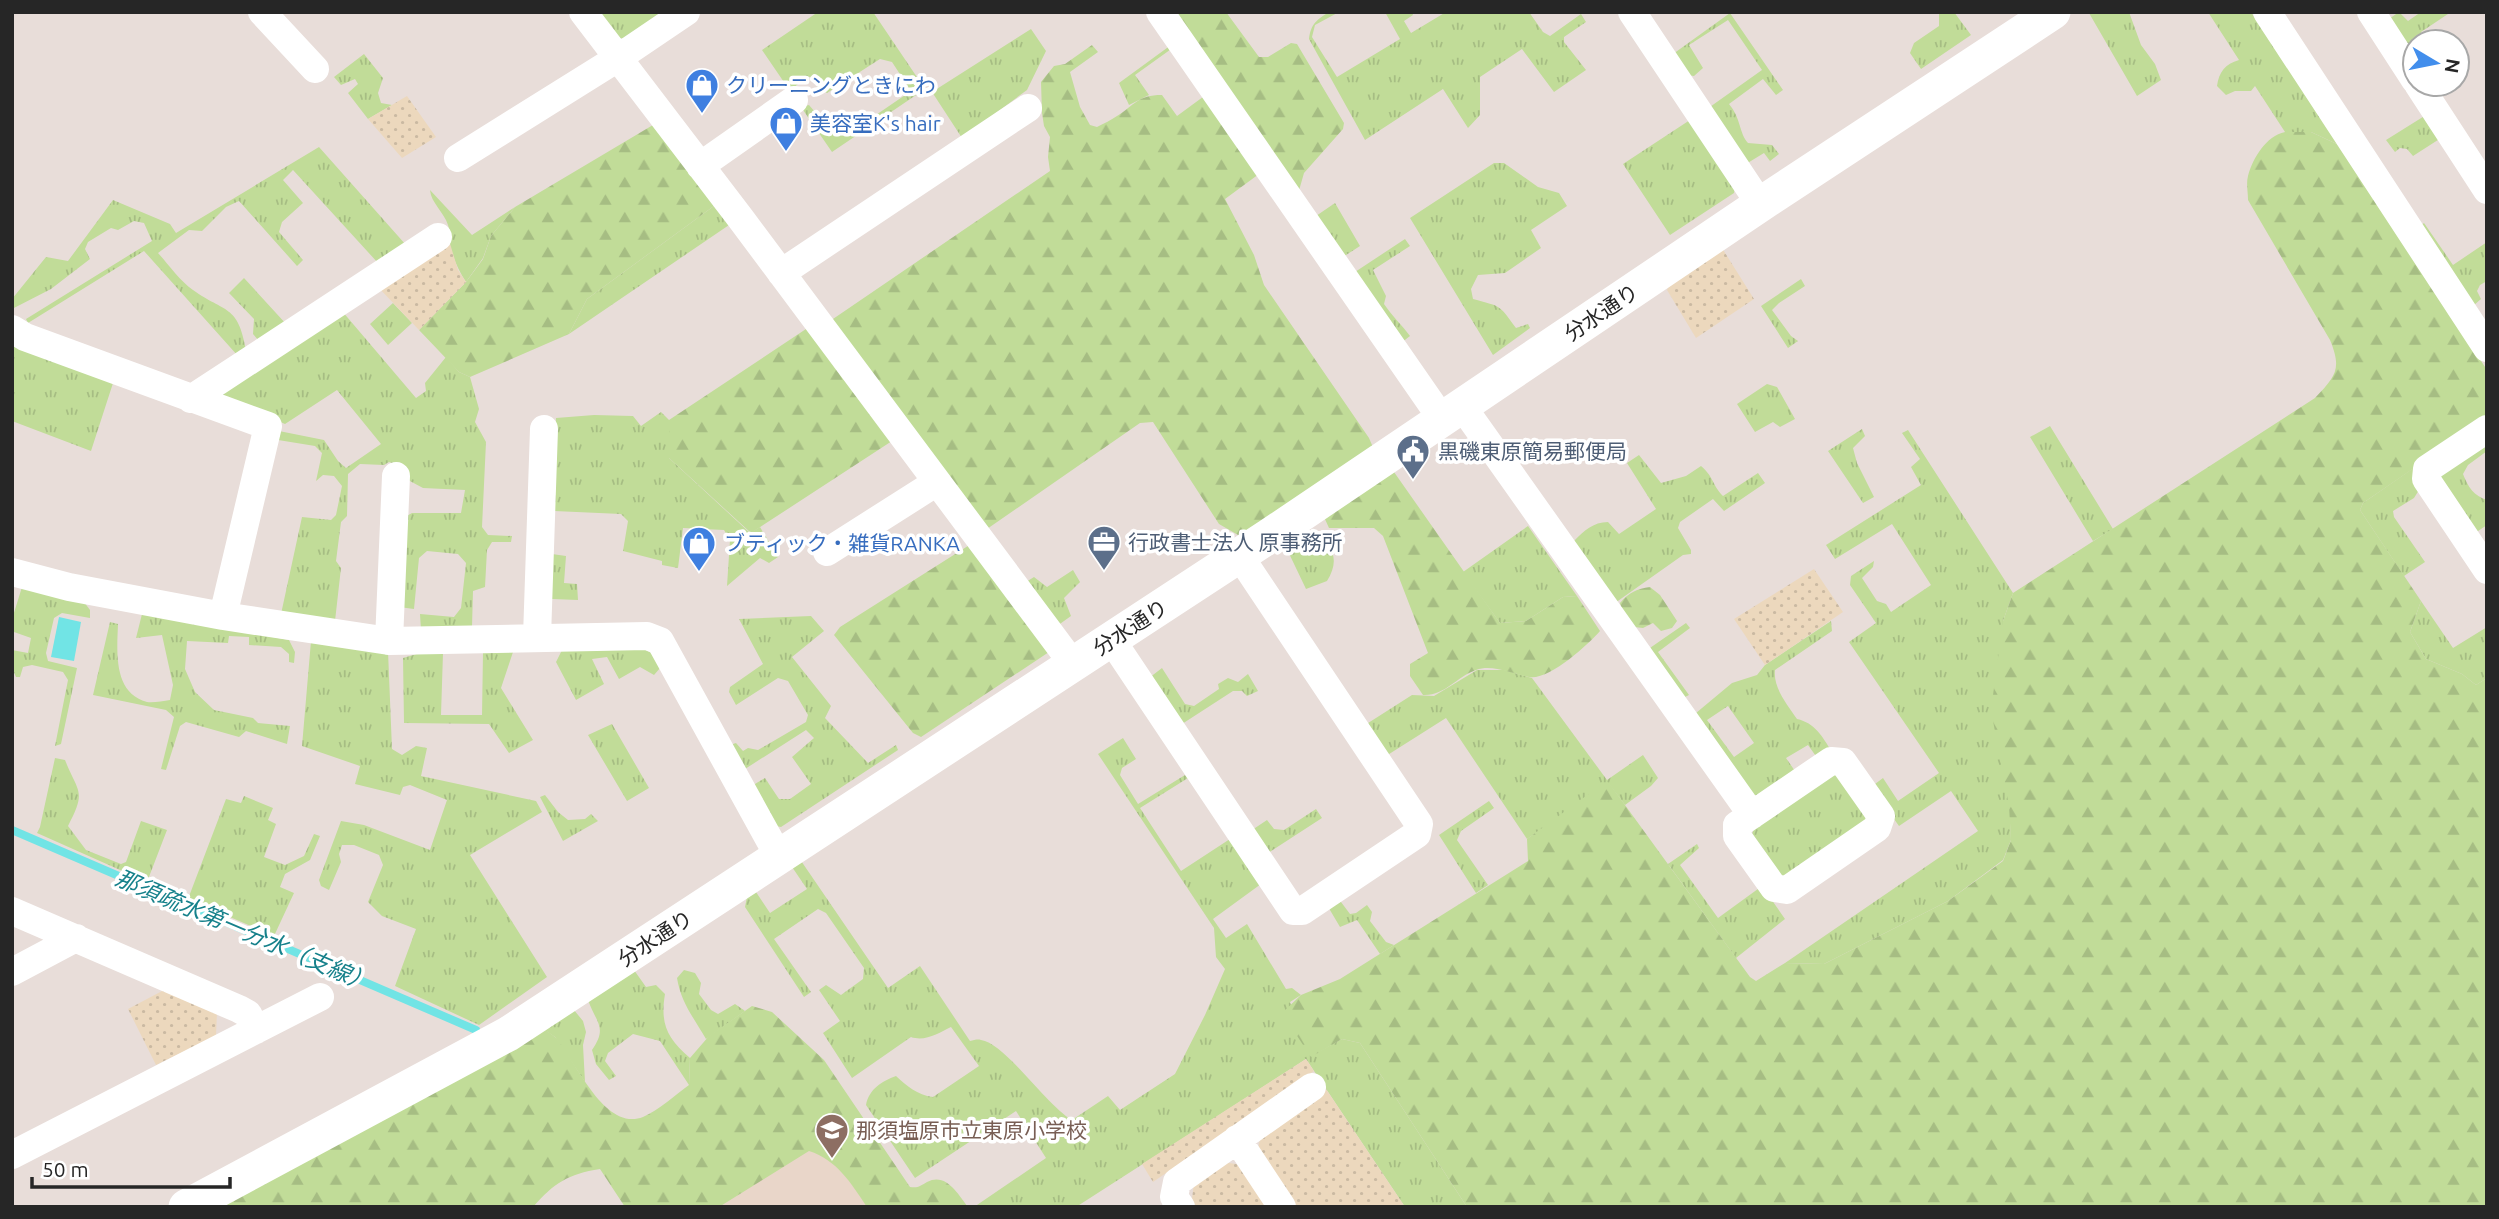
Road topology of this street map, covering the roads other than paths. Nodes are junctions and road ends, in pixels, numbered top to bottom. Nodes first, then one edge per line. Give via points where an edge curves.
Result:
1 (262, 12) edge
2 (583, 12) edge
3 (686, 12) edge
4 (1160, 12) edge
5 (1632, 12) edge
6 (2053, 12) edge
7 (2267, 12) edge
8 (2371, 12) edge
9 (618, 58) junction
10 (2401, 59) edge
11 (315, 69) dead end
12 (2427, 98) edge
13 (794, 100) dead end
14 (1028, 108) dead end
15 (458, 158) dead end
16 (700, 166) junction
17 (2487, 190) edge
18 (1760, 204) junction
19 (438, 237) dead end
20 (781, 273) junction
21 (12, 329) edge
22 (2487, 348) edge
23 (191, 399) junction
24 (1452, 412) junction
25 (544, 429) dead end
26 (2487, 429) edge
27 (396, 476) dead end
28 (937, 482) junction
29 (827, 552) dead end
30 (1239, 555) junction
31 (2487, 570) edge
32 (12, 572) edge
33 (223, 616) junction
34 (537, 637) junction
35 (1111, 639) junction
36 (389, 641) junction
37 (1073, 664) junction
38 (1752, 815) junction
39 (779, 858) junction
40 (12, 911) edge
41 (76, 938) junction
42 (12, 972) edge
43 (320, 997) dead end
44 (256, 1030) junction
45 (1312, 1087) dead end
46 (1237, 1139) junction
47 (12, 1155) edge
48 (186, 1207) edge
49 (1181, 1207) edge
50 (1282, 1207) edge

1 - 11 street
2 - 9 street
3 - 9 street
4 - 24 street
5 - 18 street
6 - 18 street, 分水通り
7 - 22 street
8 - 10 street
9 - 15 street
9 - 16 street
12 - 17 street
13 - 16 street
14 - 20 street
16 - 20 street
18 - 24 street, 分水通り
19 - 23 street
20 - 28 street
21 - 23 street
23 - 33 street via 268,426
24 - 30 street, 分水通り
24 - 38 street
25 - 34 street
26 - 31 street via 2427,469 2426,479
27 - 36 street
28 - 29 street
28 - 37 street
30 - 35 street, 分水通り
30 - 35 street via 1419,824 1417,834 1302,911 1293,911
32 - 33 street
33 - 36 street
34 - 36 street
34 - 39 street via 647,636 660,641
35 - 37 street, 分水通り
37 - 39 street, 分水通り
38 - 38 street via 1831,761 1843,762 1881,816 1877,828 1787,890 1774,888 1737,836 1737,825
39 - 48 street, 分水通り via 508,1034
40 - 41 street
41 - 42 street
41 - 44 street via 239,1009 248,1014
43 - 44 street
44 - 47 street
45 - 46 street
46 - 49 street via 1177,1182 1174,1197
46 - 50 street

